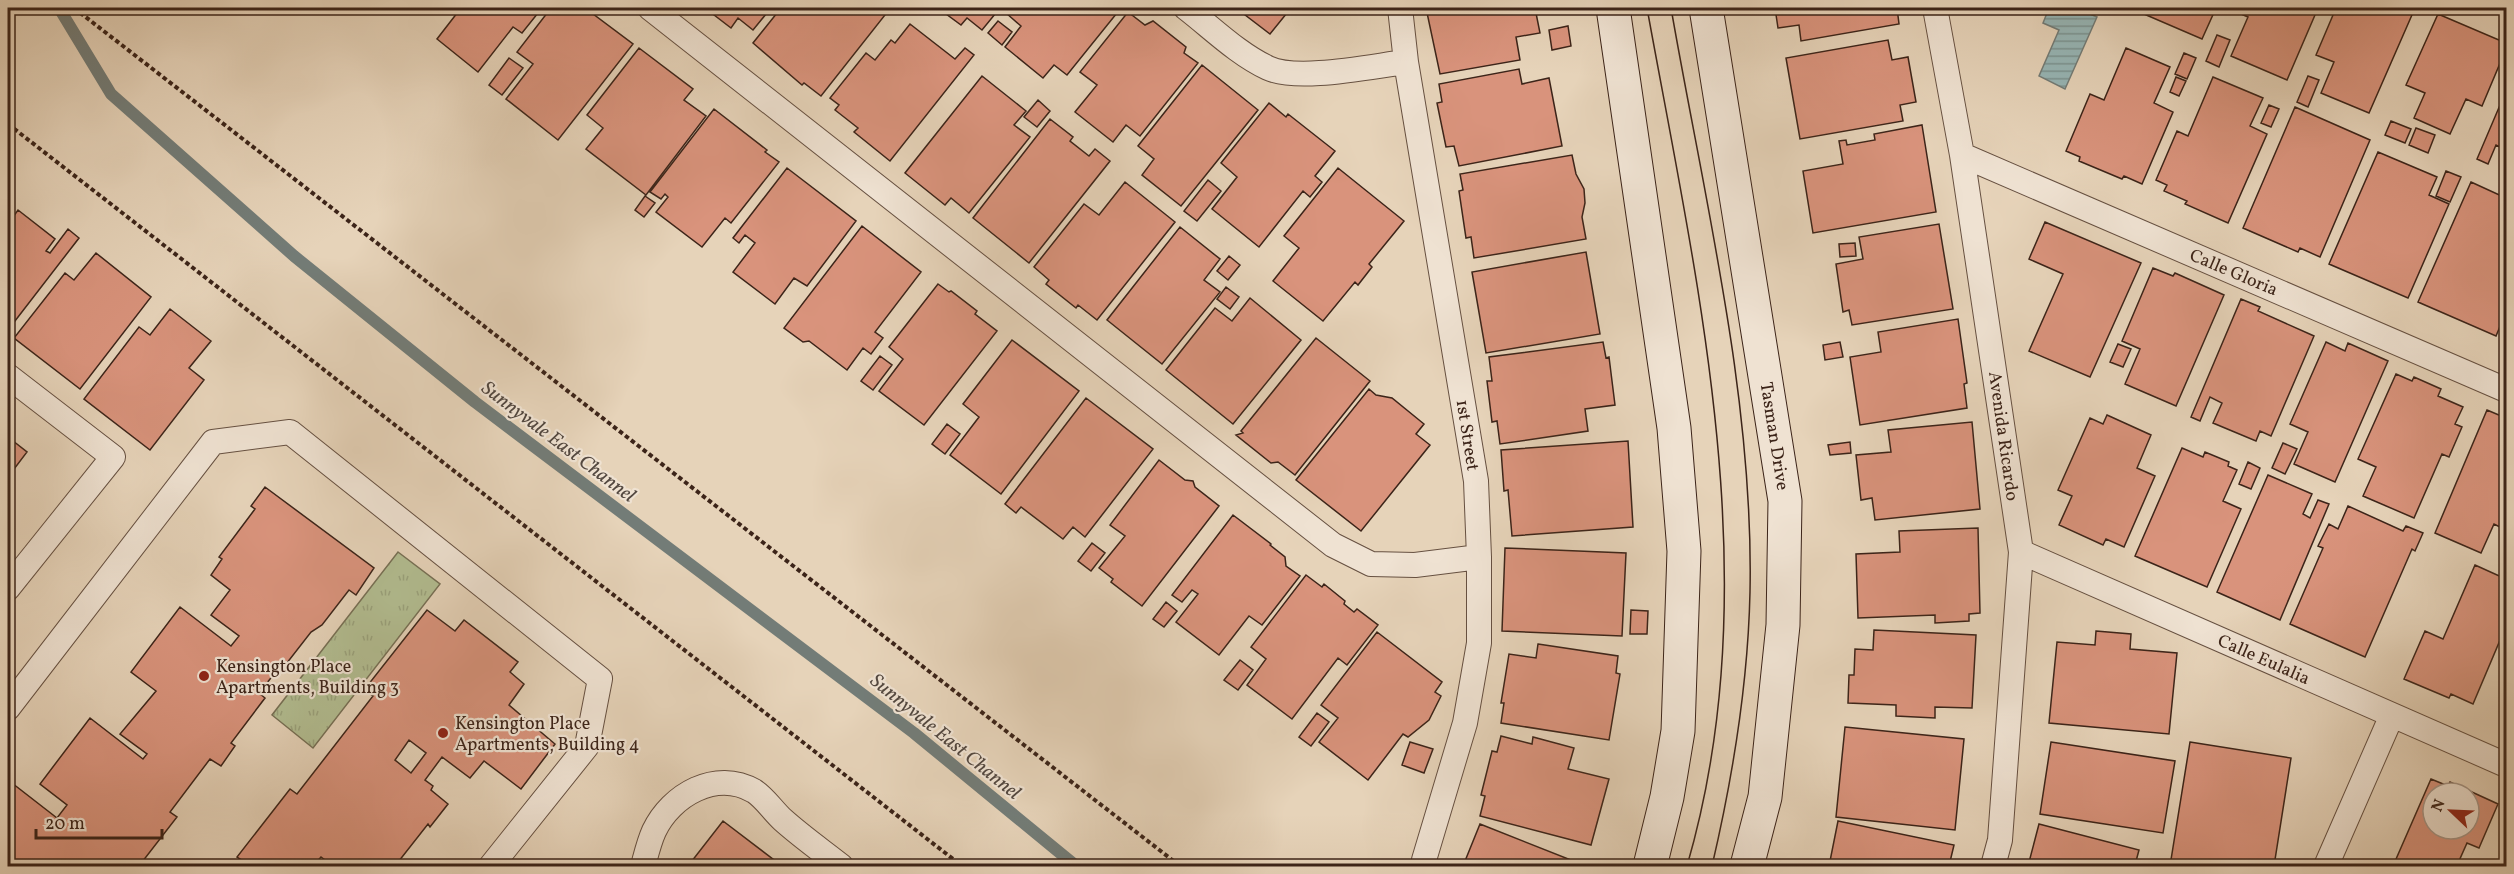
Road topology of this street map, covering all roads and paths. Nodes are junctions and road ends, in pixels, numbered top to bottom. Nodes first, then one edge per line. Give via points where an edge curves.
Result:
1 (74, 8) edge
2 (650, 8) edge
3 (1186, 8) edge
4 (1400, 8) edge
5 (1613, 8) edge
6 (1706, 8) edge
7 (1935, 8) edge
8 (1406, 62) junction
9 (8, 124) edge
10 (1962, 155) junction
11 (8, 376) edge
12 (2506, 390) edge
13 (2021, 552) junction
14 (1479, 557) junction
15 (8, 588) edge
16 (8, 708) edge
17 (2392, 715) junction
18 (2506, 765) edge
19 (1424, 860) dead end
20 (491, 867) edge
21 (643, 867) edge
22 (841, 867) edge
23 (962, 867) edge
24 (1180, 867) edge
25 (1650, 867) edge
26 (1747, 867) edge
27 (1993, 867) edge
28 (2326, 867) edge

1 - 24 path
2 - 14 lane via 1333,545 1371,564 1415,565
3 - 8 lane via 1270,69 1299,75
4 - 8 lane, 1st Street
5 - 25 street via 1674,428 1684,551 1678,731
6 - 26 street, Tasman Drive via 1785,501 1783,626 1765,797
7 - 10 lane, Avenida Ricardo
8 - 14 lane, 1st Street via 1476,481
9 - 23 path
10 - 12 lane, Calle Gloria
10 - 13 lane, Avenida Ricardo
11 - 15 lane via 112,457
13 - 17 lane, Calle Eulalia
13 - 27 lane, Avenida Ricardo via 2000,840
14 - 19 lane, 1st Street via 1479,643 1465,723
16 - 20 lane via 213,442 290,432 600,679 587,746
17 - 18 lane, Calle Eulalia
17 - 28 lane
21 - 22 lane via 655,830 677,802 699,788 725,782 755,791

